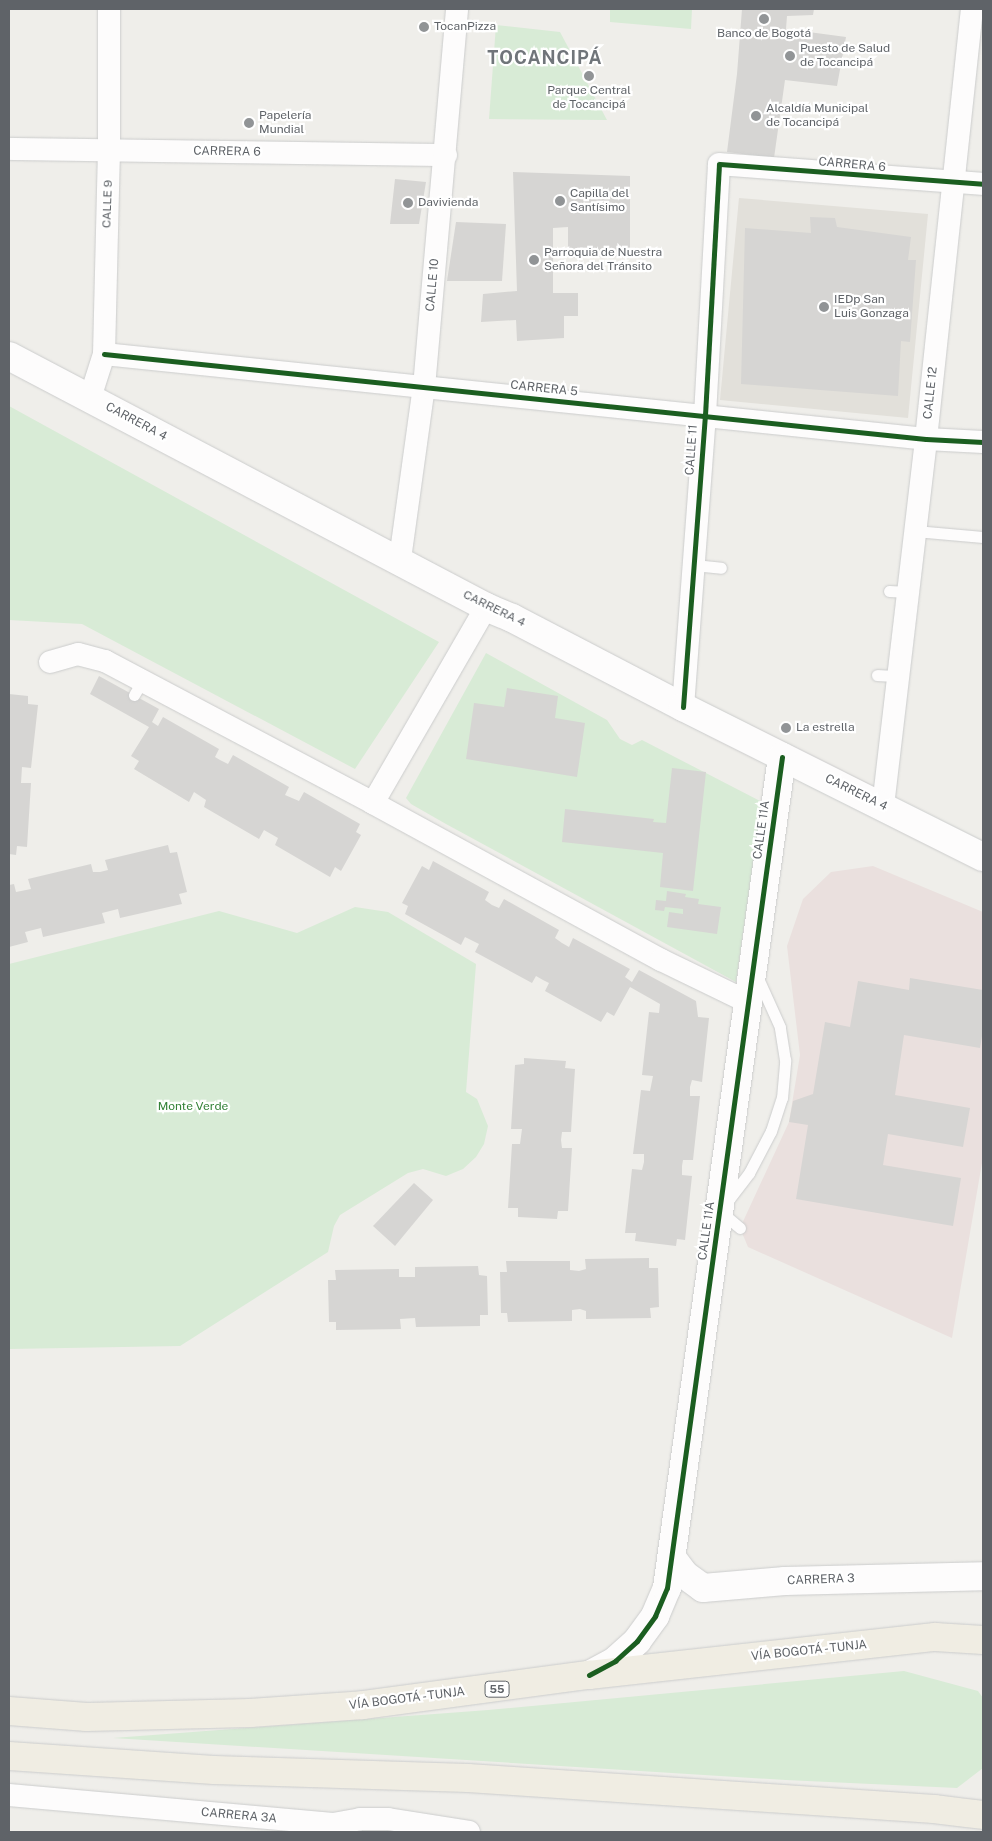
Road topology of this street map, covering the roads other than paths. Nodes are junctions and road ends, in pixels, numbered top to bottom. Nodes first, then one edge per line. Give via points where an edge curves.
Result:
1 (109, 9) edge
2 (457, 9) edge
3 (972, 9) edge
4 (9, 149) edge
5 (109, 150) junction
6 (446, 154) junction
7 (719, 164) joint
8 (952, 183) junction
9 (983, 184) edge
10 (104, 354) junction
11 (9, 356) edge
12 (424, 387) junction
13 (90, 398) junction
14 (705, 415) junction
15 (926, 439) junction
16 (983, 442) edge
17 (915, 531) junction
18 (983, 537) edge
19 (400, 560) junction
20 (694, 565) junction
21 (721, 568) dead end
22 (486, 607) junction
23 (50, 662) dead end
24 (683, 707) junction
25 (782, 757) junction
26 (374, 803) junction
27 (883, 806) junction
28 (983, 857) edge
29 (753, 969) junction
30 (748, 1002) junction
31 (730, 1220) junction
32 (672, 1558) junction
33 (983, 1576) edge
34 (935, 1637) junction
35 (983, 1640) edge
36 (983, 1656) edge
37 (589, 1676) junction
38 (9, 1711) edge
39 (9, 1756) edge
40 (9, 1795) edge
41 (983, 1796) edge
42 (934, 1809) junction
43 (983, 1815) edge
44 (330, 1828) edge
45 (469, 1832) edge

1 - 5 street, CALLE 9
2 - 6 street, CALLE 10
3 - 8 street, CALLE 12
4 - 5 street, CARRERA 6
5 - 6 street, CARRERA 6
5 - 10 street, CALLE 9
6 - 12 street, CALLE 10
7 - 8 street, CARRERA 6
7 - 14 street, CALLE 11
8 - 9 street, CARRERA 6
8 - 15 street, CALLE 12
10 - 12 street, CARRERA 5
10 - 13 street, CALLE 9
11 - 13 street, CARRERA 4
12 - 14 street, CARRERA 5
12 - 19 street, CALLE 10
13 - 19 street, CARRERA 4
14 - 15 street, CARRERA 5
14 - 20 street, CALLE 11
15 - 16 street, CARRERA 5
15 - 17 street, CALLE 12
17 - 18 lane
17 - 27 street, CALLE 12 via 898,591 888,675
19 - 22 street, CARRERA 4
20 - 21 lane
20 - 24 street, CALLE 11
22 - 24 street, CARRERA 4
22 - 26 street
23 - 26 street via 78,654 105,661 138,688
24 - 25 street, CARRERA 4
25 - 27 street, CARRERA 4
25 - 29 street, CALLE 11A
26 - 30 street via 661,960
27 - 28 street, CARRERA 4
29 - 30 street, CALLE 11A
29 - 31 lane via 780,1027 785,1060 782,1098 771,1131
30 - 31 street, CALLE 11A
31 - 32 street, CALLE 11A
32 - 33 street, CARRERA 3 via 685,1575 703,1588 785,1581
32 - 37 street, CALLE 11A via 667,1588 655,1616 637,1641 615,1661
34 - 35 highway, VÍA BOGOTÁ - TUNJA / 55
34 - 36 highway
34 - 37 highway, VÍA BOGOTÁ - TUNJA / 55
37 - 38 highway, VÍA BOGOTÁ - TUNJA / 55 via 363,1705 250,1714 87,1717
39 - 42 highway via 214,1770 468,1778
40 - 44 street, CARRERA 3A
41 - 42 highway via 965,1804
42 - 43 highway
44 - 45 street, CARRERA 3A via 360,1819 388,1819

